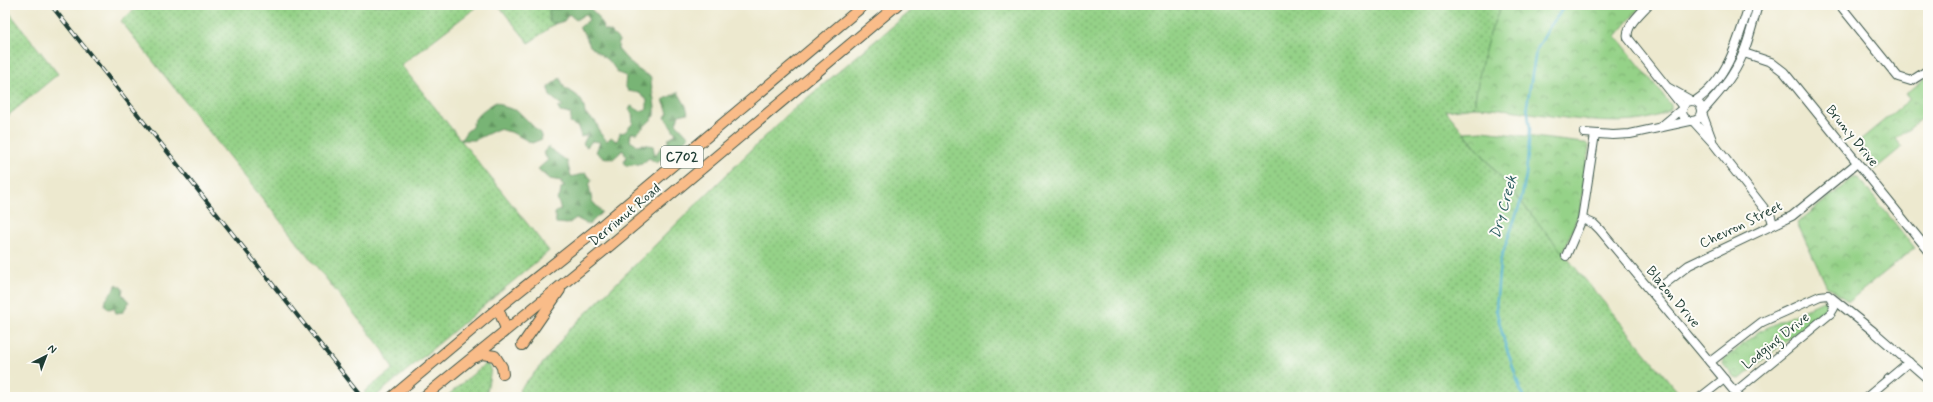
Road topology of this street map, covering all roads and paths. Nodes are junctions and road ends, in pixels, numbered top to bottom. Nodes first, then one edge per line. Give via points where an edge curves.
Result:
1 (864, 5) edge
2 (897, 5) edge
3 (1648, 5) edge
4 (1749, 5) edge
5 (1758, 5) edge
6 (1840, 5) edge
7 (1744, 53) junction
8 (1928, 70) edge
9 (1668, 88) junction
10 (1693, 101) junction
11 (1683, 108) junction
12 (1702, 112) junction
13 (1691, 121) junction
14 (1661, 126) junction
15 (1584, 133) dead end
16 (1594, 134) junction
17 (1713, 143) junction
18 (1857, 163) junction
19 (1582, 220) junction
20 (1774, 224) junction
21 (1928, 250) edge
22 (1566, 256) dead end
23 (566, 282) junction
24 (1653, 293) junction
25 (1833, 304) junction
26 (498, 308) junction
27 (1851, 312) junction
28 (515, 322) junction
29 (506, 329) junction
30 (522, 345) dead end
31 (469, 361) junction
32 (1710, 362) junction
33 (1909, 362) junction
34 (503, 374) dead end
35 (1724, 379) junction
36 (1928, 379) edge
37 (1737, 394) edge
38 (392, 397) edge
39 (424, 397) edge
40 (1701, 397) edge
41 (1867, 397) edge

1 - 26 main road, Derrimut Road / C702 via 596,230
2 - 23 main road, Derrimut Road / C702
3 - 9 street via 1630,26 1627,34 1632,44
4 - 10 street via 1735,50 1723,72 1709,90
5 - 7 street
6 - 8 street via 1898,77 1911,81
7 - 12 street via 1724,87
7 - 18 street, Bruny Drive via 1771,62 1784,72
9 - 10 street
9 - 11 street
10 - 11 street via 1687,102
10 - 12 street via 1700,105
11 - 13 street via 1683,115
11 - 14 street
12 - 13 street via 1699,119
12 - 17 street
13 - 14 street
13 - 17 street
14 - 16 street via 1630,134
15 - 16 street
16 - 19 street
17 - 20 street
18 - 20 street, Chevron Street via 1792,216
18 - 21 street, Bruny Drive
19 - 22 street
19 - 24 street, Blazon Drive via 1594,224 1600,230
20 - 24 street, Chevron Street via 1689,265
23 - 28 main road, Derrimut Road / C702
23 - 30 main road
24 - 32 street, Blazon Drive
25 - 27 street
25 - 27 street
25 - 32 street via 1828,295 1791,309 1757,326
25 - 37 street, Lodging Drive
26 - 28 main road
26 - 29 main road
26 - 38 main road, Derrimut Road / C702
27 - 33 street
28 - 29 main road, Derrimut Road / C702
29 - 31 main road, Derrimut Road / C702
31 - 34 main road via 482,354 495,356
31 - 39 main road, Derrimut Road / C702
32 - 35 street, Blazon Drive
33 - 36 street
33 - 41 street
35 - 37 street, Blazon Drive
35 - 40 street

